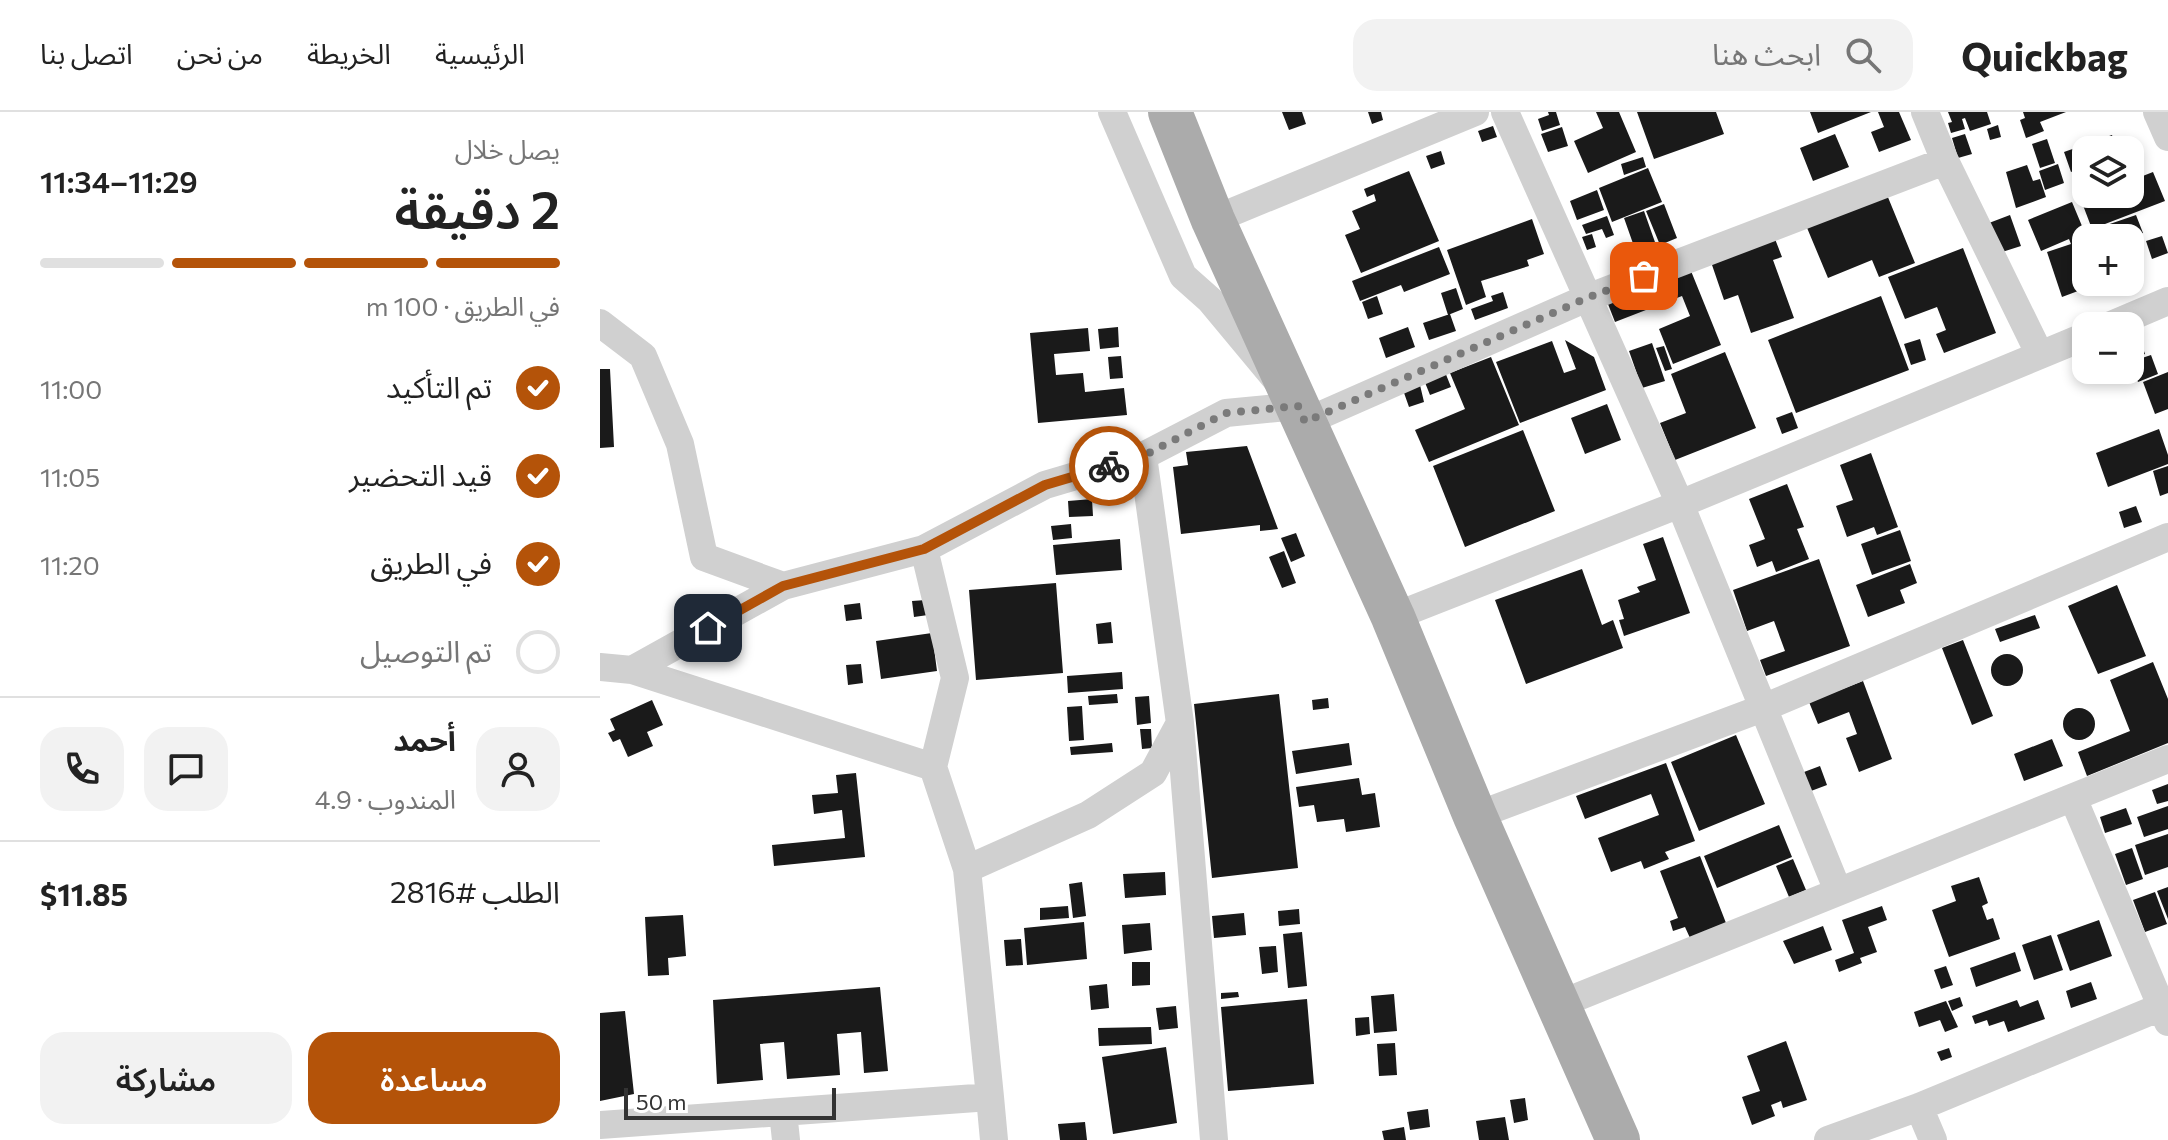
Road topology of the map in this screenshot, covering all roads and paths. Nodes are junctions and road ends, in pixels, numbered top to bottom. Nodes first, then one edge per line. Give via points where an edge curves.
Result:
1 (1112, 112) edge
2 (1170, 112) edge
3 (1475, 112) edge
4 (1505, 112) edge
5 (1925, 112) edge
6 (2157, 112) edge
7 (2168, 137) edge
8 (1945, 161) junction
9 (1213, 220) junction
10 (1587, 298) junction
11 (2168, 301) edge
12 (2142, 312) edge
13 (600, 323) edge
14 (2072, 342) edge
15 (2040, 355) junction
16 (1301, 414) junction
17 (1143, 456) junction
18 (1680, 504) junction
19 (2168, 537) edge
20 (924, 549) junction
21 (783, 586) junction
22 (1393, 617) junction
23 (600, 667) edge
24 (632, 670) junction
25 (1763, 708) junction
26 (1180, 723) junction
27 (2168, 759) edge
28 (933, 767) junction
29 (2073, 798) junction
30 (1475, 816) junction
31 (967, 869) junction
32 (1838, 891) junction
33 (1560, 1004) junction
34 (2166, 1011) edge
35 (990, 1097) junction
36 (1919, 1107) junction
37 (783, 1112) junction
38 (600, 1125) edge
39 (786, 1140) edge
40 (994, 1140) edge
41 (1214, 1140) edge
42 (1618, 1140) edge
43 (1828, 1140) edge
44 (1933, 1140) edge

1 - 16 street via 1183,276 1210,300
2 - 9 main road
3 - 9 street
4 - 10 street
5 - 8 street
6 - 7 street
8 - 10 street
8 - 15 street
9 - 16 main road
10 - 16 street
10 - 18 street
11 - 12 street
13 - 21 street via 643,356 680,444 704,557
14 - 15 street
15 - 18 street
16 - 17 street via 1226,413
16 - 22 main road
17 - 20 street via 1045,485
17 - 26 street
18 - 22 street
18 - 25 street
19 - 25 street
20 - 21 street
20 - 28 street via 955,678
21 - 24 street
22 - 30 main road
23 - 24 street
24 - 28 street
25 - 30 street
25 - 32 street
26 - 31 street via 1153,773 1088,815
26 - 41 street
27 - 29 street
28 - 31 street
29 - 32 street
29 - 34 street
30 - 33 main road
31 - 35 street
32 - 33 street
33 - 42 main road
34 - 36 street
35 - 37 street
35 - 40 street
36 - 43 street
36 - 44 street
37 - 38 street
37 - 39 street

